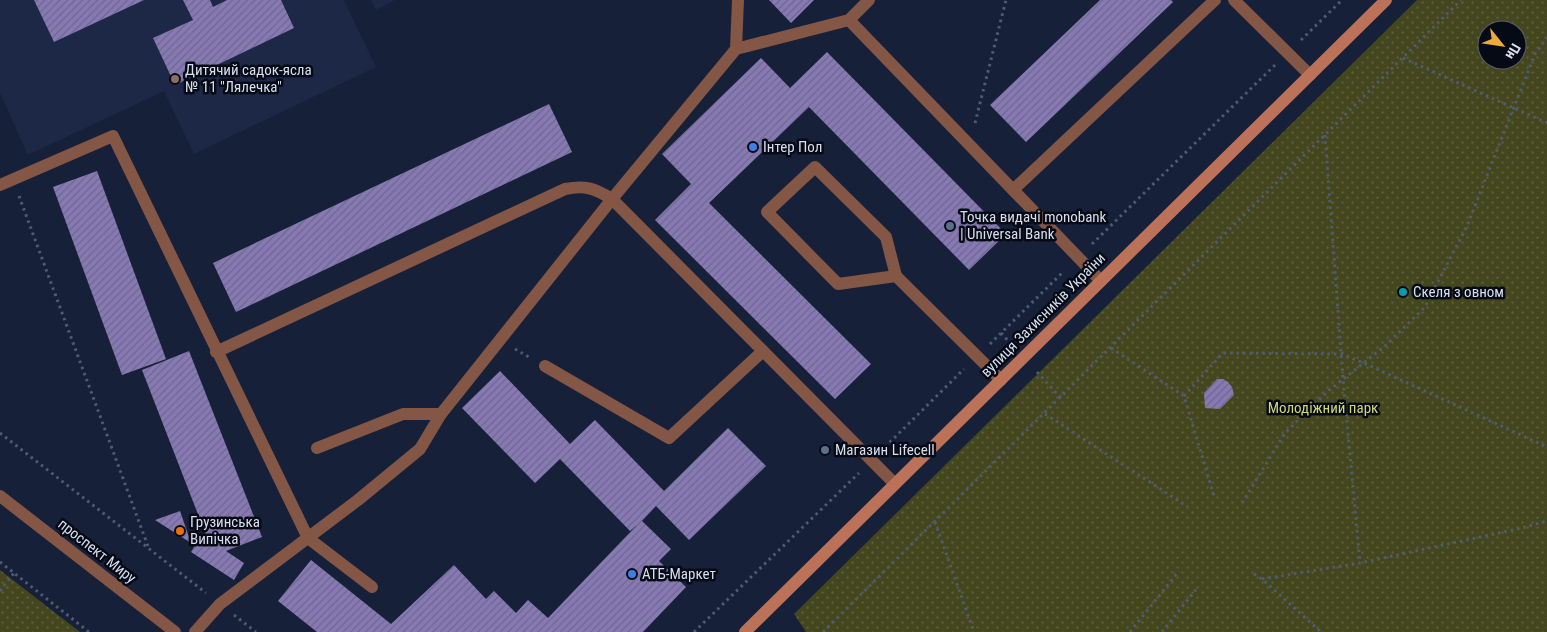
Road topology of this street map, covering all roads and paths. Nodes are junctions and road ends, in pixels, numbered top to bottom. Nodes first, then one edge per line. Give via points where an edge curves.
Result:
1 (738, 0) edge
2 (869, 0) edge
3 (1006, 0) edge
4 (1215, 0) edge
5 (1234, 0) edge
6 (1342, 0) edge
7 (1386, 0) edge
8 (1461, 0) edge
9 (849, 20) junction
10 (1547, 37) edge
11 (736, 49) junction
12 (1287, 53) junction
13 (1403, 58) junction
14 (1310, 75) junction
15 (1514, 108) junction
16 (1547, 123) edge
17 (1325, 135) junction
18 (969, 145) junction
19 (12, 179) junction
20 (0, 184) edge
21 (1013, 190) junction
22 (612, 199) junction
23 (1078, 258) junction
24 (896, 276) junction
25 (1101, 281) junction
26 (499, 340) junction
27 (1111, 348) junction
28 (762, 351) junction
29 (216, 352) junction
30 (1341, 354) junction
31 (977, 356) junction
32 (1364, 363) junction
33 (545, 366) joint
34 (1001, 380) junction
35 (1343, 380) junction
36 (1184, 396) junction
37 (441, 414) junction
38 (1045, 414) junction
39 (0, 433) edge
40 (1547, 447) edge
41 (317, 448) dead end
42 (872, 460) junction
43 (895, 484) junction
44 (0, 496) edge
45 (1214, 496) dead end
46 (1242, 503) dead end
47 (1188, 506) dead end
48 (935, 522) junction
49 (1547, 522) edge
50 (308, 538) junction
51 (149, 549) junction
52 (0, 562) edge
53 (1360, 563) junction
54 (1179, 571) dead end
55 (14, 574) junction
56 (1254, 574) dead end
57 (1262, 579) junction
58 (372, 587) dead end
59 (1198, 587) dead end
60 (0, 591) edge
61 (220, 604) junction
62 (89, 632) edge
63 (175, 632) edge
64 (195, 632) edge
65 (256, 632) edge
66 (694, 632) edge
67 (745, 632) edge
68 (824, 632) edge
69 (974, 632) edge
70 (1130, 632) edge
71 (1162, 632) edge
72 (1321, 632) edge

1 - 11 street
2 - 9 street
3 - 18 path
4 - 21 street
5 - 12 street
6 - 12 path
7 - 14 main road, вулиця Захисників України
8 - 13 path
9 - 11 street
9 - 18 street
10 - 15 path via 1536,54
11 - 22 street
12 - 14 street
12 - 23 path
13 - 15 path
13 - 17 path
14 - 25 main road, вулиця Захисників України
15 - 16 path
15 - 32 path via 1467,226 1425,307
17 - 27 path
17 - 30 path
18 - 21 street
19 - 20 street
19 - 29 street via 113,136
19 - 51 path
21 - 23 street
22 - 26 street
22 - 28 street
22 - 29 street via 597,190 579,186 565,189
23 - 25 street
23 - 31 path
24 - 24 street via 886,237 815,167 767,212 838,284
24 - 31 street
25 - 34 main road, вулиця Захисників України
26 - 33 path
26 - 37 street
27 - 36 path
27 - 38 path
28 - 33 street via 670,438
28 - 42 street
29 - 50 street
30 - 32 path
30 - 35 path
30 - 36 path via 1223,353
31 - 34 street
31 - 42 path
32 - 35 path
32 - 40 path
34 - 43 main road, вулиця Захисників України
35 - 46 path via 1285,434
35 - 53 path
36 - 45 path
37 - 41 street via 403,414
37 - 50 street via 420,449
38 - 47 path
38 - 48 path
39 - 51 path
42 - 43 street
42 - 66 path
43 - 67 main road, вулиця Захисників України
44 - 63 street, проспект Миру
48 - 68 path
48 - 69 path
49 - 53 path
50 - 58 street
50 - 61 street
51 - 61 path
52 - 55 path
53 - 57 path
54 - 70 path
55 - 60 path
55 - 62 path
56 - 57 path
57 - 72 path
59 - 71 path
61 - 64 street
61 - 65 path

